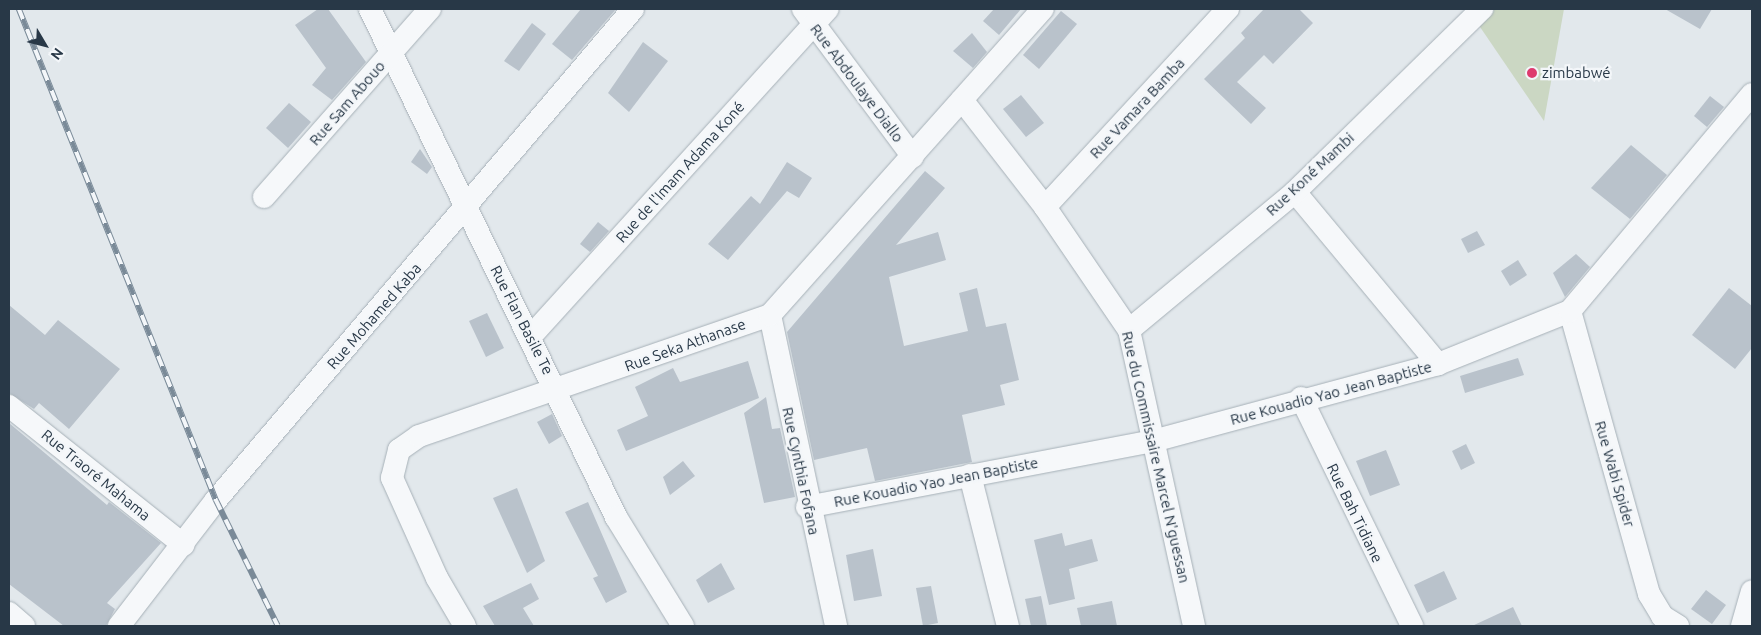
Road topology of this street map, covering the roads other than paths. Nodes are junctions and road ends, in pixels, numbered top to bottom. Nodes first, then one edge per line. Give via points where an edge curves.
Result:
1 (370, 9) edge
2 (430, 9) edge
3 (634, 9) edge
4 (1042, 9) edge
5 (1228, 9) edge
6 (1482, 9) edge
7 (815, 14) edge
8 (391, 53) junction
9 (1752, 94) edge
10 (962, 100) junction
11 (912, 157) junction
12 (1295, 192) junction
13 (264, 196) dead end
14 (1045, 207) junction
15 (465, 208) junction
16 (1570, 311) junction
17 (770, 315) junction
18 (1129, 330) junction
19 (532, 335) junction
20 (1438, 364) junction
21 (558, 391) junction
22 (1301, 398) junction
23 (9, 406) edge
24 (1153, 442) junction
25 (970, 474) junction
26 (807, 507) junction
27 (184, 545) junction
28 (1752, 591) edge
29 (9, 613) edge
30 (24, 626) edge
31 (119, 626) edge
32 (465, 626) edge
33 (682, 626) edge
34 (836, 626) edge
35 (1008, 626) edge
36 (1194, 626) edge
37 (1412, 626) edge
38 (1678, 626) edge
39 (1742, 626) edge

1 - 8 street, Rue Flan Basile Te
2 - 8 street, Rue Sam Abouo
3 - 15 street, Rue Mohamed Kaba
4 - 10 street, Rue Seka Athanase
5 - 14 street, Rue Vamara Bamba
6 - 12 street, Rue Koné Mambi
7 - 11 street, Rue Abdoulaye Diallo
7 - 19 street, Rue de l'Imam Adama Koné
8 - 13 street, Rue Sam Abouo
8 - 15 street, Rue Flan Basile Te
9 - 16 street, Rue Kouadio Yao Jean Baptiste
10 - 11 street, Rue Seka Athanase
10 - 14 street, Rue du Commissaire Marcel N'guessan
11 - 17 street, Rue Seka Athanase
12 - 18 street, Rue Koné Mambi
12 - 20 street
14 - 18 street, Rue du Commissaire Marcel N'guessan
15 - 19 street, Rue Flan Basile Te
15 - 27 street, Rue Mohamed Kaba via 216,500
16 - 20 street, Rue Kouadio Yao Jean Baptiste
16 - 38 street, Rue Wabi Spider via 1649,594 1662,616
17 - 21 street, Rue Seka Athanase
17 - 26 street, Rue Cynthia Fofana
18 - 24 street, Rue du Commissaire Marcel N'guessan
19 - 21 street, Rue Flan Basile Te
20 - 22 street, Rue Kouadio Yao Jean Baptiste
21 - 32 street, Rue Seka Athanase via 419,436 400,450 392,478 437,578
21 - 33 street, Rue Flan Basile Te via 616,517
22 - 24 street, Rue Kouadio Yao Jean Baptiste
22 - 37 street, Rue Bah Tidiane
23 - 27 street, Rue Traoré Mahama
24 - 25 street, Rue Kouadio Yao Jean Baptiste
24 - 36 street, Rue du Commissaire Marcel N'guessan
25 - 26 street, Rue Kouadio Yao Jean Baptiste
25 - 35 street
26 - 34 street, Rue Cynthia Fofana
27 - 31 street, Rue Mohamed Kaba
28 - 39 street
29 - 30 street

